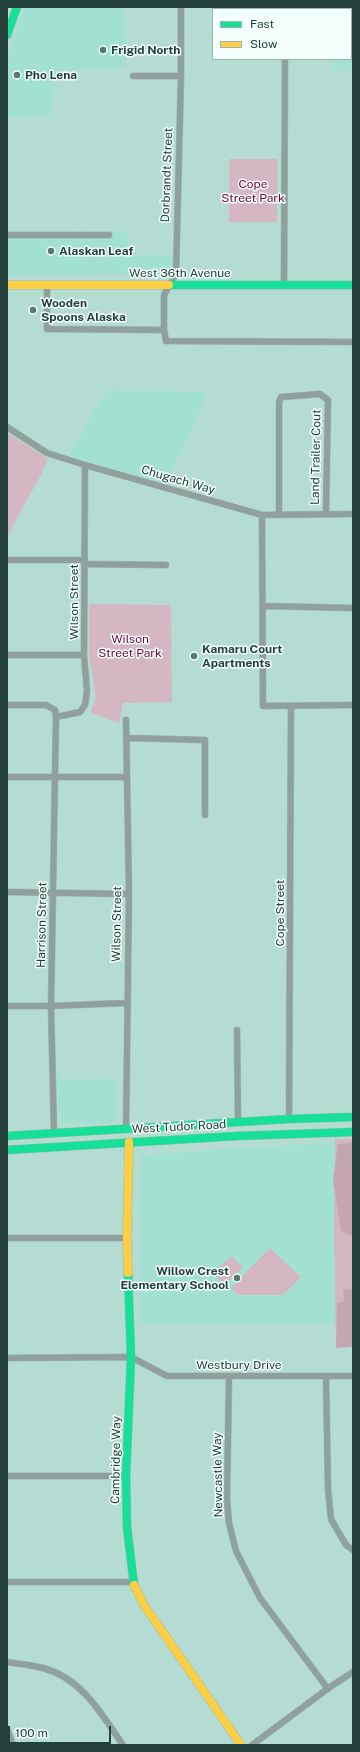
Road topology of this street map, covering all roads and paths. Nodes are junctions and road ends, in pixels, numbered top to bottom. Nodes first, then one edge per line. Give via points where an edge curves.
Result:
1 (17, 7) edge
2 (181, 7) edge
3 (8, 26) edge
4 (7, 35) edge
5 (285, 60) edge
6 (133, 76) dead end
7 (181, 76) junction
8 (7, 235) edge
9 (109, 235) dead end
10 (7, 285) edge
11 (47, 285) junction
12 (284, 285) junction
13 (353, 285) edge
14 (171, 286) junction
15 (164, 330) junction
16 (353, 342) edge
17 (7, 426) edge
18 (85, 465) junction
19 (326, 514) junction
20 (353, 514) edge
21 (262, 515) junction
22 (279, 515) junction
23 (7, 560) edge
24 (85, 562) junction
25 (166, 565) dead end
26 (264, 606) junction
27 (353, 608) edge
28 (84, 654) junction
29 (7, 655) edge
30 (7, 705) edge
31 (353, 705) edge
32 (291, 706) junction
33 (56, 717) junction
34 (126, 720) dead end
35 (127, 738) junction
36 (54, 777) junction
37 (127, 777) junction
38 (7, 778) edge
39 (205, 816) dead end
40 (7, 892) edge
41 (54, 893) junction
42 (129, 894) junction
43 (126, 1003) junction
44 (7, 1006) edge
45 (51, 1006) junction
46 (237, 1030) dead end
47 (353, 1118) edge
48 (289, 1119) junction
49 (238, 1122) junction
50 (198, 1124) junction
51 (126, 1128) junction
52 (353, 1132) edge
53 (54, 1133) junction
54 (7, 1136) edge
55 (129, 1142) junction
56 (58, 1147) junction
57 (7, 1150) edge
58 (7, 1238) edge
59 (127, 1238) junction
60 (130, 1357) junction
61 (7, 1358) edge
62 (229, 1376) junction
63 (353, 1376) edge
64 (326, 1377) junction
65 (7, 1476) edge
66 (126, 1476) junction
67 (353, 1550) edge
68 (7, 1582) edge
69 (133, 1582) junction
70 (7, 1662) edge
71 (353, 1672) edge
72 (328, 1689) junction
73 (7, 1729) edge
74 (13, 1745) edge
75 (123, 1745) edge
76 (241, 1745) edge
77 (252, 1745) edge

1 - 3 main road
2 - 7 street, Dorbrandt Street
3 - 4 main road
5 - 12 street
6 - 7 street
7 - 14 street, Dorbrandt Street via 176,274
8 - 9 street
10 - 11 main road, West 36th Avenue
11 - 14 main road, West 36th Avenue
11 - 15 street via 47,329
12 - 13 main road, West 36th Avenue
12 - 14 main road, West 36th Avenue
14 - 15 street, Dorbrandt Street via 164,295
15 - 16 street, Dorbrandt Street via 166,341
17 - 18 street, Chugach Way via 47,453
18 - 21 street, Chugach Way
18 - 24 street, Wilson Street
19 - 20 street, Chugach Way
19 - 22 street, Chugach Way
19 - 22 street, Land Trailer Cout via 328,400 320,394 281,397 279,402
21 - 22 street, Chugach Way
21 - 26 street
23 - 24 street
24 - 25 street
24 - 28 street, Wilson Street
26 - 27 street
26 - 32 street via 263,706
28 - 29 street
28 - 33 street, Wilson Street via 85,705 80,712
30 - 33 street via 46,705 55,710
31 - 32 street
32 - 48 street, Cope Street
33 - 36 street, Harrison Street
34 - 35 street, Wilson Street
35 - 37 street, Wilson Street
35 - 39 street via 205,740
36 - 37 street
36 - 38 street
36 - 41 street, Harrison Street
37 - 42 street, Wilson Street
40 - 41 street
41 - 42 street
41 - 45 street, Harrison Street
42 - 43 street, Wilson Street
43 - 45 street
43 - 51 street, Wilson Street
44 - 45 street
45 - 53 street, Harrison Street
46 - 49 street
47 - 48 main road, West Tudor Road
48 - 49 main road, West Tudor Road
49 - 50 main road, West Tudor Road
50 - 51 main road, West Tudor Road
50 - 55 main road via 191,1132 135,1137
51 - 53 main road, West Tudor Road
51 - 56 main road via 123,1136 107,1140 64,1142
52 - 55 main road, West Tudor Road
53 - 54 main road, West Tudor Road
55 - 56 main road, West Tudor Road
55 - 59 main road, Cambridge Way
56 - 57 main road, West Tudor Road
58 - 59 street
59 - 60 main road, Cambridge Way
60 - 61 street
60 - 62 street, Westbury Drive via 167,1376
60 - 66 main road, Cambridge Way
62 - 64 street, Westbury Drive
62 - 72 street, Newcastle Way via 227,1500 229,1523 236,1551 260,1598
63 - 64 street, Westbury Drive
64 - 67 street via 331,1519 346,1545
65 - 66 street
66 - 69 main road, Cambridge Way via 127,1527
68 - 69 street
69 - 76 main road, Cambridge Way via 144,1605
70 - 75 street via 44,1668 59,1673 76,1684 94,1702
71 - 72 street
72 - 77 street
73 - 74 street

